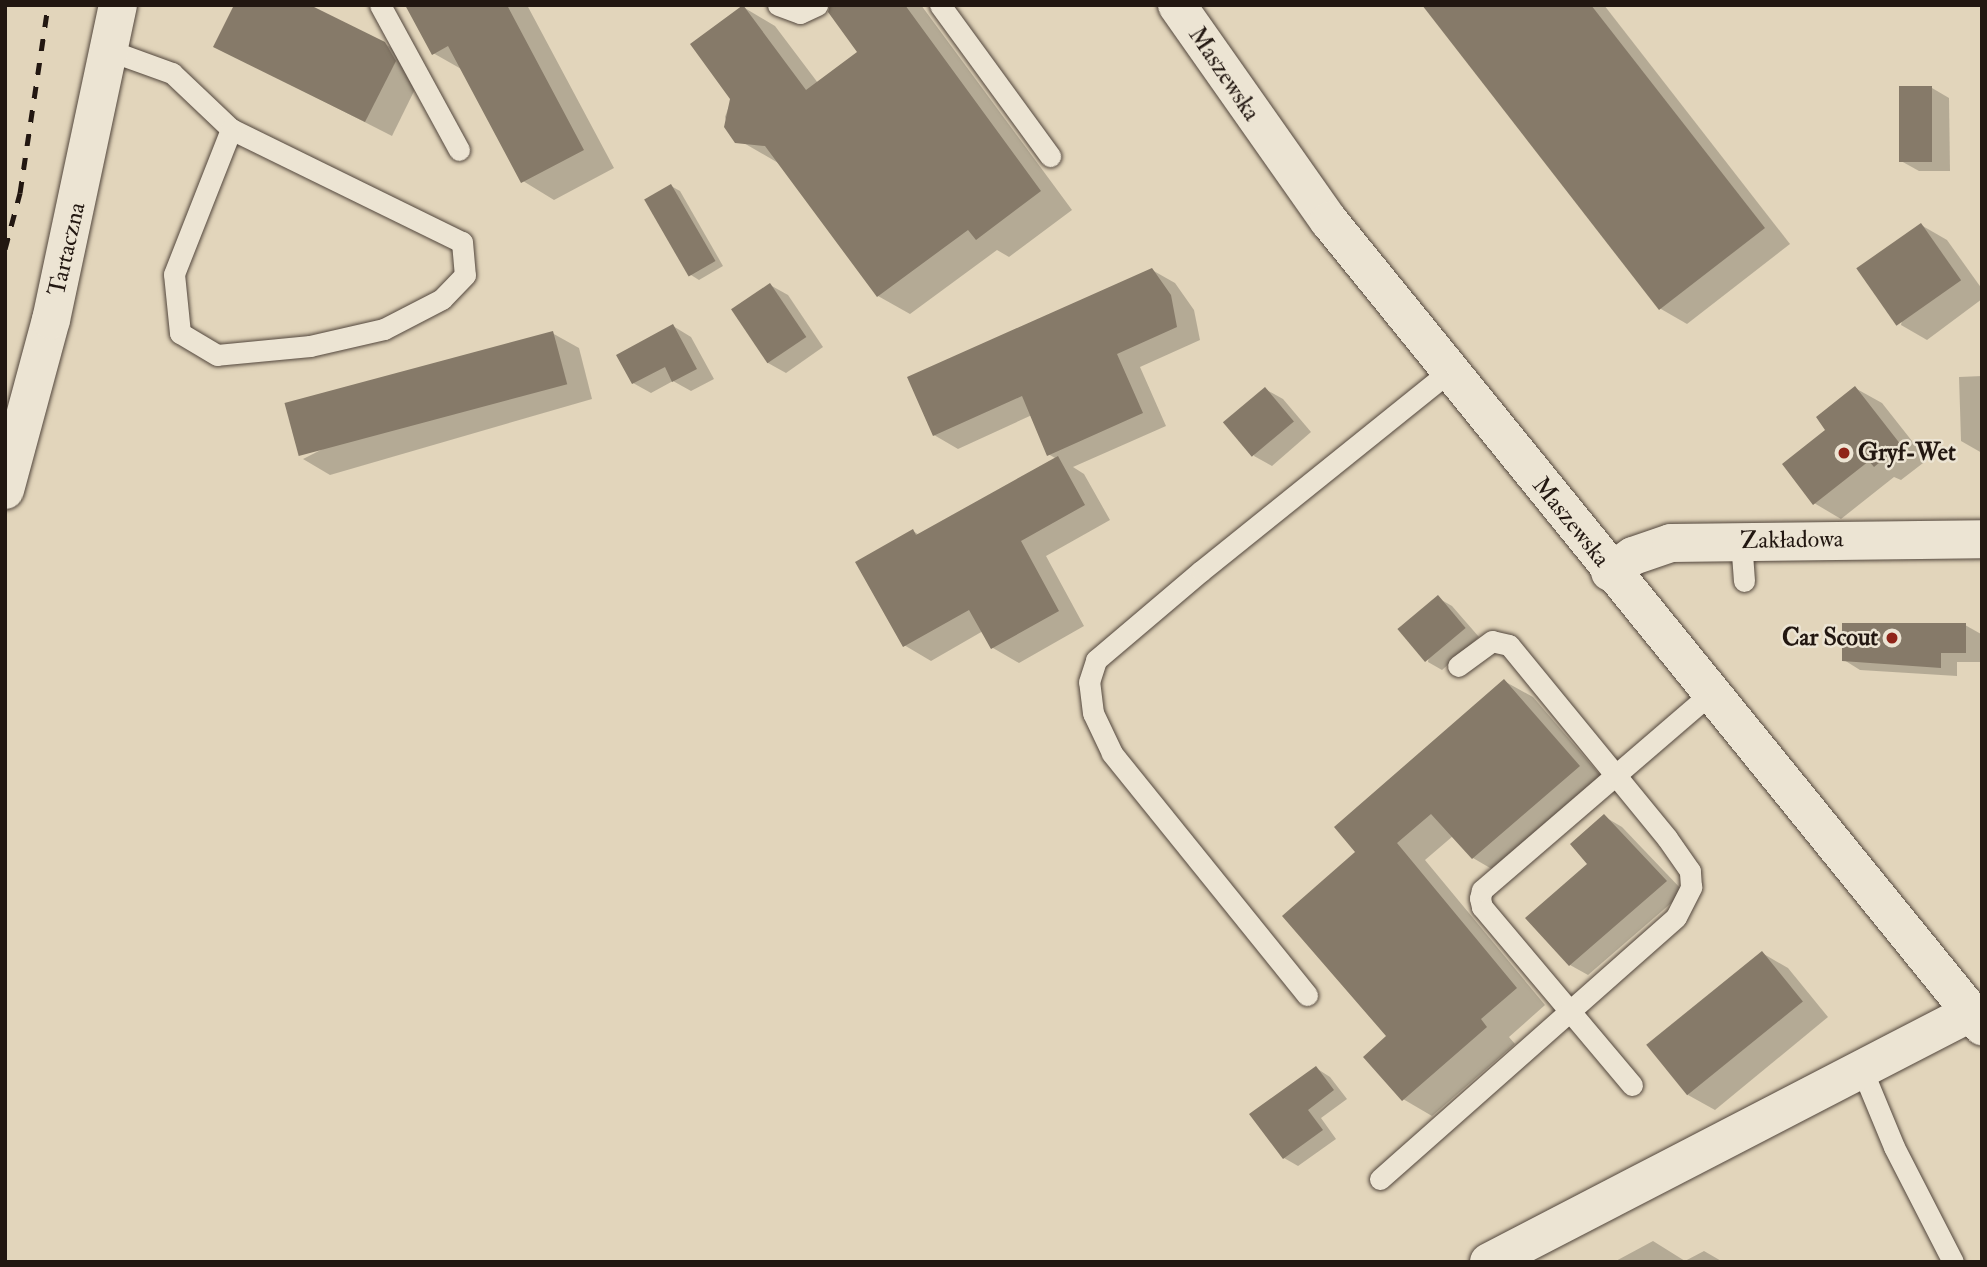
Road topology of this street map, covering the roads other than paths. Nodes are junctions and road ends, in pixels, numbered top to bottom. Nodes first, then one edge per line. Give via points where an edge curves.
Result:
1 (118, 5) edge
2 (380, 5) edge
3 (778, 5) edge
4 (817, 5) edge
5 (940, 5) edge
6 (1177, 5) edge
7 (111, 51) junction
8 (231, 129) junction
9 (459, 150) dead end
10 (1050, 156) dead end
11 (1450, 371) junction
12 (5, 490) edge
13 (1982, 539) edge
14 (1741, 540) junction
15 (1610, 572) junction
16 (1744, 581) dead end
17 (1458, 666) dead end
18 (1710, 694) junction
19 (1615, 774) junction
20 (1307, 995) dead end
21 (1572, 1011) junction
22 (1978, 1015) edge
23 (1863, 1072) junction
24 (1632, 1085) dead end
25 (1380, 1179) dead end
26 (1489, 1262) edge
27 (1953, 1262) edge

1 - 7 street, Tartaczna
2 - 9 lane
3 - 4 lane via 800,13
5 - 10 lane
6 - 11 street, Maszewska via 1278,153
7 - 8 lane via 172,73
7 - 12 street, Tartaczna via 51,320
8 - 8 lane via 462,242 465,275 442,299 384,329 310,346 217,355 180,333 174,274
11 - 15 street, Maszewska
11 - 20 lane via 1096,660 1089,682 1093,713 1112,752
13 - 14 street, Zakładowa
14 - 15 street, Zakładowa via 1656,545
14 - 16 lane
15 - 18 street, Maszewska
17 - 19 lane via 1492,641 1503,640
18 - 19 lane
18 - 22 street, Maszewska
19 - 21 lane via 1690,871 1691,887 1676,917
19 - 21 lane via 1482,890 1480,898 1482,907
21 - 24 lane
21 - 25 lane
22 - 23 street
23 - 26 street via 1692,1154
23 - 27 lane via 1894,1147

